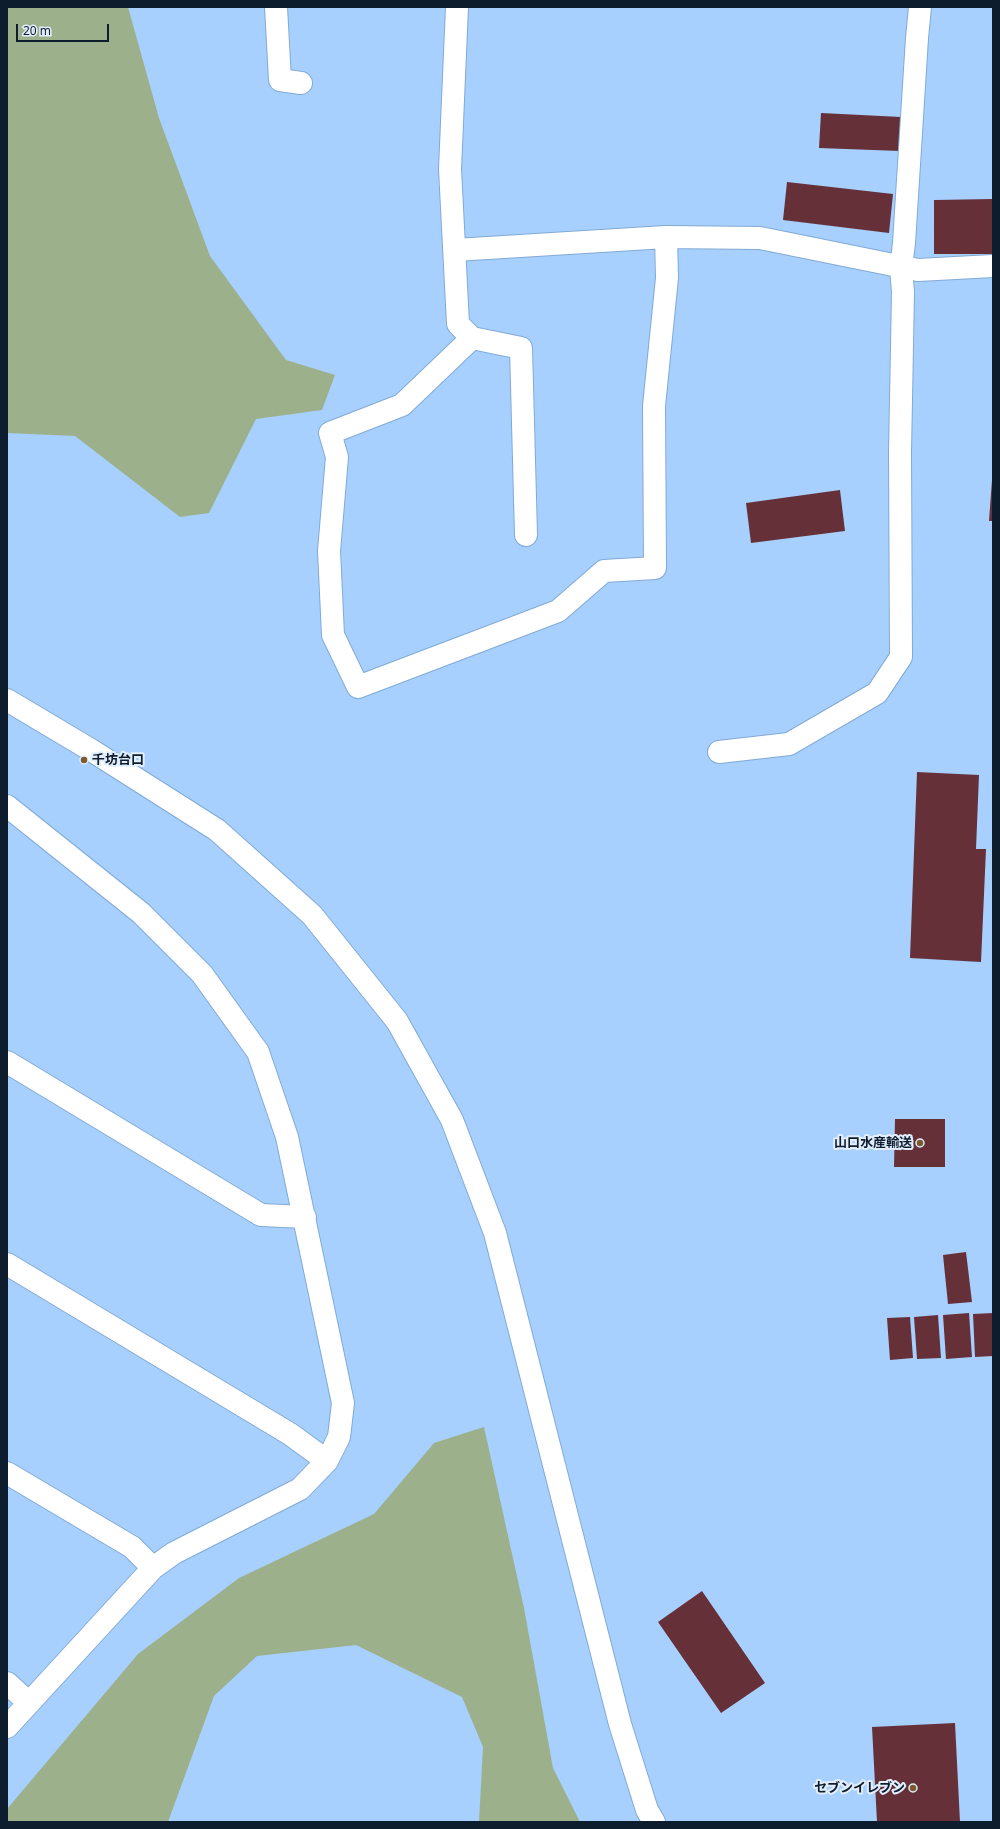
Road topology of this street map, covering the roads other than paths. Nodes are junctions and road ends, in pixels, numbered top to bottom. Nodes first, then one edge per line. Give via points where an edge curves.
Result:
1 (276, 7) edge
2 (457, 7) edge
3 (920, 7) edge
4 (300, 83) dead end
5 (666, 237) junction
6 (455, 250) junction
7 (993, 266) edge
8 (901, 268) junction
9 (472, 338) junction
10 (526, 535) dead end
11 (7, 700) edge
12 (719, 752) dead end
13 (7, 806) edge
14 (7, 1062) edge
15 (305, 1217) junction
16 (7, 1264) edge
17 (327, 1461) junction
18 (7, 1473) edge
19 (153, 1568) junction
20 (7, 1683) edge
21 (29, 1702) junction
22 (7, 1727) edge
23 (654, 1822) edge

1 - 4 street via 280,80
2 - 6 street via 450,169
3 - 8 street
5 - 6 street
5 - 8 street via 760,238
5 - 9 street via 667,278 654,406 655,568 604,571 558,611 358,687 333,635 329,551 337,457 330,433 402,405
6 - 9 street via 458,324
7 - 8 street via 918,270
8 - 12 street via 901,657 877,693 790,744
9 - 10 street via 521,348
11 - 23 street via 217,830 312,915 397,1021 452,1120 495,1233 620,1724 647,1810
13 - 15 street via 141,913 206,980 258,1052 287,1137
14 - 15 street via 261,1215
15 - 17 street via 343,1403 339,1437
16 - 17 street via 290,1434
17 - 19 street via 300,1489 174,1553
18 - 19 street via 132,1547
19 - 21 street
20 - 21 street
21 - 22 street

